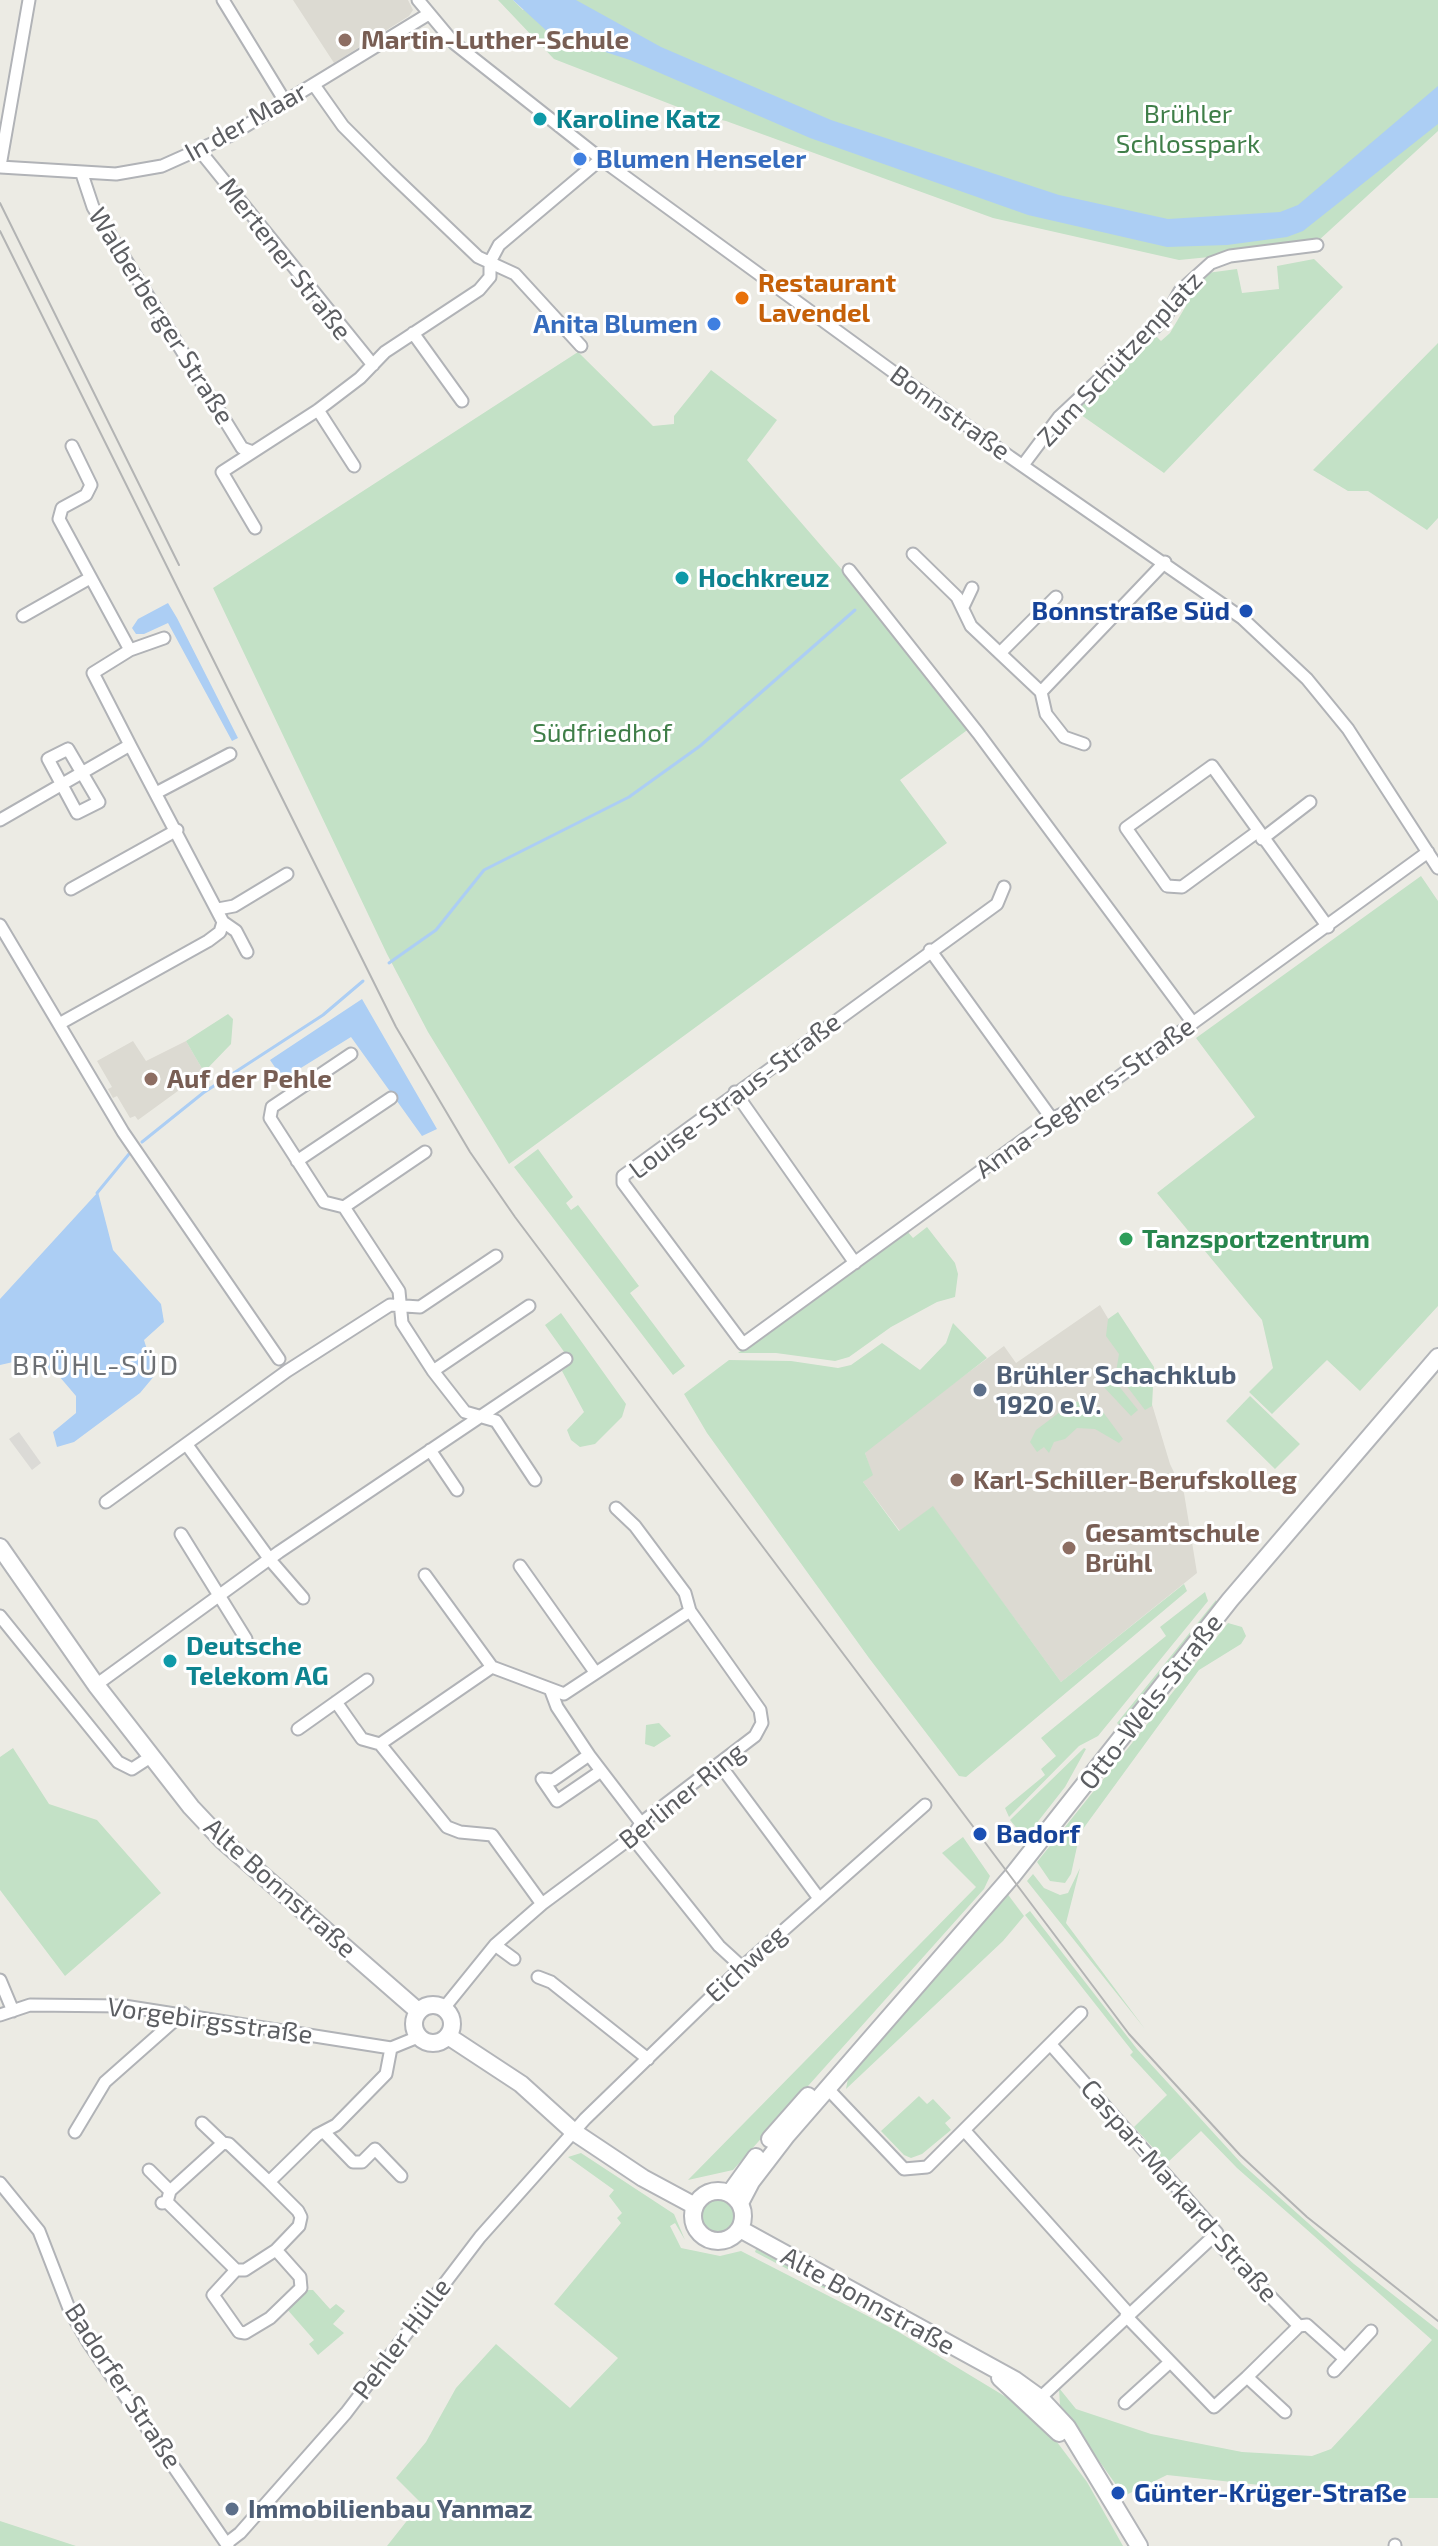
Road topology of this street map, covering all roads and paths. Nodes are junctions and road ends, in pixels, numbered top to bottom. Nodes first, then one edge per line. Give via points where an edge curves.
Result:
1 (29, 0) edge
2 (223, 0) edge
3 (418, 0) edge
4 (427, 15) junction
5 (314, 85) junction
6 (286, 103) junction
7 (200, 151) junction
8 (601, 159) junction
9 (0, 167) edge
10 (82, 174) junction
11 (1317, 245) dead end
12 (490, 262) junction
13 (413, 333) junction
14 (581, 346) dead end
15 (373, 365) junction
16 (462, 401) dead end
17 (318, 410) junction
18 (72, 446) dead end
19 (250, 451) junction
20 (1023, 465) junction
21 (354, 466) dead end
22 (255, 528) dead end
23 (913, 554) dead end
24 (1165, 562) junction
25 (849, 570) dead end
26 (90, 578) junction
27 (972, 588) dead end
28 (1056, 597) dead end
29 (963, 607) junction
30 (23, 616) dead end
31 (164, 638) dead end
32 (130, 650) junction
33 (1000, 653) junction
34 (1041, 692) junction
35 (1084, 744) dead end
36 (130, 745) junction
37 (230, 754) dead end
38 (82, 775) junction
39 (62, 786) junction
40 (156, 793) junction
41 (1310, 802) dead end
42 (0, 820) edge
43 (177, 830) junction
44 (1260, 835) junction
45 (1428, 852) junction
46 (1438, 868) edge
47 (287, 874) dead end
48 (1004, 887) dead end
49 (71, 889) dead end
50 (218, 909) junction
51 (223, 922) junction
52 (0, 925) edge
53 (1328, 927) junction
54 (930, 950) junction
55 (247, 952) dead end
56 (1193, 1023) junction
57 (59, 1024) junction
58 (351, 1054) dead end
59 (735, 1092) junction
60 (391, 1098) dead end
61 (1052, 1119) junction
62 (425, 1152) dead end
63 (297, 1161) junction
64 (344, 1207) junction
65 (496, 1256) dead end
66 (855, 1263) junction
67 (400, 1306) junction
68 (529, 1306) dead end
69 (743, 1344) joint
70 (1438, 1357) edge
71 (279, 1359) dead end
72 (566, 1359) dead end
73 (433, 1371) junction
74 (480, 1415) junction
75 (187, 1445) junction
76 (430, 1450) junction
77 (535, 1480) dead end
78 (457, 1490) dead end
79 (106, 1502) dead end
80 (616, 1508) dead end
81 (181, 1534) dead end
82 (0, 1547) edge
83 (271, 1561) junction
84 (520, 1566) dead end
85 (425, 1575) dead end
86 (222, 1595) junction
87 (303, 1598) dead end
88 (690, 1611) junction
89 (0, 1616) edge
90 (246, 1639) dead end
91 (492, 1667) junction
92 (595, 1672) junction
93 (367, 1680) dead end
94 (96, 1685) junction
95 (551, 1691) junction
96 (336, 1702) junction
97 (298, 1729) dead end
98 (380, 1744) junction
99 (589, 1755) junction
100 (152, 1756) junction
101 (720, 1765) junction
102 (601, 1771) junction
103 (925, 1805) dead end
104 (641, 1823) junction
105 (632, 1837) junction
106 (818, 1897) junction
107 (542, 1904) junction
108 (495, 1945) junction
109 (514, 1959) dead end
110 (742, 1967) junction
111 (538, 1977) dead end
112 (0, 1980) edge
113 (444, 2008) junction
114 (13, 2011) junction
115 (418, 2011) junction
116 (894, 2011) junction
117 (183, 2013) junction
118 (1081, 2013) dead end
119 (0, 2015) edge
120 (448, 2036) junction
121 (418, 2037) junction
122 (1052, 2046) junction
123 (391, 2048) junction
124 (648, 2059) junction
125 (828, 2089) junction
126 (202, 2123) dead end
127 (964, 2130) junction
128 (75, 2132) dead end
129 (574, 2132) junction
130 (325, 2133) junction
131 (223, 2143) junction
132 (149, 2170) dead end
133 (401, 2176) dead end
134 (269, 2182) junction
135 (0, 2183) edge
136 (4, 2197) edge
137 (735, 2198) junction
138 (166, 2199) junction
139 (695, 2206) junction
140 (740, 2229) junction
141 (1217, 2233) junction
142 (276, 2250) junction
143 (236, 2270) junction
144 (1128, 2315) junction
145 (1299, 2326) junction
146 (1371, 2331) dead end
147 (1345, 2359) junction
148 (1169, 2363) junction
149 (1334, 2371) dead end
150 (997, 2372) junction
151 (1247, 2377) junction
152 (1040, 2398) junction
153 (1125, 2403) dead end
154 (1285, 2412) dead end
155 (1074, 2442) junction
156 (227, 2545) edge
157 (1139, 2546) edge

1 - 9 street
2 - 6 street
3 - 4 street, Bonnstraße
4 - 5 street, In der Maar
4 - 8 street, Bonnstraße via 454,43
5 - 6 street, In der Maar
5 - 12 street via 343,126 478,257
6 - 7 street, In der Maar
7 - 10 street, In der Maar via 162,166
7 - 15 street, Mertener Straße
8 - 12 street via 499,245
8 - 20 street, Bonnstraße
9 - 10 street, In der Maar
10 - 19 street, Walberberger Straße via 93,207 242,448
11 - 20 street, Zum Schützenplatz via 1211,263 1180,291 1165,318 1059,417
12 - 13 street via 490,277 479,290
12 - 14 street via 515,274
13 - 15 street
13 - 16 street
15 - 17 street
17 - 19 street
17 - 21 street
18 - 26 street via 91,485 86,495 62,508 59,519
19 - 22 street via 222,472
20 - 24 street, Bonnstraße
23 - 29 street
24 - 34 street
24 - 45 street, Bonnstraße via 1244,620 1319,692
25 - 56 street via 978,733
26 - 30 street
26 - 32 street
27 - 29 street
28 - 33 street
29 - 33 street via 971,626
31 - 32 street
32 - 36 street via 93,673
33 - 34 street
34 - 35 street via 1046,714 1064,737
36 - 38 street
36 - 40 street
37 - 40 street
38 - 39 street
38 - 39 street via 68,749 48,759
38 - 39 street via 99,802 77,813
39 - 42 street
40 - 43 street
41 - 44 street
43 - 49 street
43 - 50 street
44 - 44 street via 1212,766 1126,828 1167,886 1182,887
44 - 53 street
45 - 46 street, Bonnstraße
45 - 53 street, Anna-Seghers-Straße
47 - 50 street via 234,906
48 - 54 street, Louise-Straus-Straße via 997,904
50 - 51 street
51 - 55 street via 236,931
51 - 57 street via 208,941
52 - 57 street
53 - 56 street, Anna-Seghers-Straße
54 - 59 street, Louise-Straus-Straße
54 - 61 street
56 - 61 street, Anna-Seghers-Straße via 1080,1105
57 - 71 street via 128,1140
58 - 63 street via 272,1107 270,1118
59 - 66 street
59 - 69 street, Louise-Straus-Straße via 623,1176 623,1183
60 - 63 street
61 - 66 street, Anna-Seghers-Straße
62 - 64 street
63 - 64 street via 324,1202
64 - 67 street via 399,1291
65 - 67 street via 420,1307
66 - 69 street, Anna-Seghers-Straße
67 - 73 street via 402,1323
67 - 75 street via 390,1305 300,1363
68 - 73 street
70 - 116 main road, Otto-Wels-Straße via 1230,1600 1012,1876
72 - 74 street
73 - 74 street via 465,1412
74 - 76 street
74 - 77 street via 496,1421
75 - 79 street
75 - 83 street
76 - 78 street
76 - 83 street
80 - 88 street, Berliner Ring via 685,1593
81 - 86 street
82 - 94 main road, Alte Bonnstraße
83 - 86 street
83 - 87 street
84 - 92 street
85 - 91 street
86 - 90 street
86 - 94 street
88 - 92 street
88 - 101 street, Berliner Ring via 760,1710 762,1723 755,1736
89 - 100 street via 118,1762 132,1769
91 - 95 street
91 - 98 street
92 - 95 street via 564,1694
93 - 96 street
94 - 100 main road, Alte Bonnstraße
95 - 99 street
96 - 97 street
96 - 98 street via 362,1739
98 - 107 street via 447,1827 492,1835
99 - 102 street
99 - 102 street via 553,1780 542,1779 557,1801
100 - 115 main road, Alte Bonnstraße via 222,1840
101 - 104 street, Berliner Ring
101 - 106 street
102 - 104 street
103 - 106 street, Eichweg
104 - 105 street, Berliner Ring
105 - 107 street, Berliner Ring
105 - 110 street
106 - 110 street, Eichweg
107 - 108 street, Berliner Ring
108 - 109 street
108 - 113 street, Berliner Ring
110 - 124 street, Eichweg
111 - 124 street
112 - 114 street
113 - 115 main road via 432,2005
113 - 120 main road via 452,2019
114 - 117 street, Vorgebirgsstraße via 67,2004
114 - 119 street, Vorgebirgsstraße
115 - 121 main road
116 - 125 main road, Otto-Wels-Straße
116 - 137 main road, Otto-Wels-Straße via 788,2116
117 - 123 street, Vorgebirgsstraße
117 - 128 street via 105,2082
118 - 122 street
120 - 121 main road via 433,2043
120 - 129 main road via 521,2084
121 - 123 street
122 - 127 street
122 - 141 street, Caspar-Markard-Straße
123 - 130 street via 386,2074
124 - 129 street, Eichweg
125 - 127 street via 904,2169 927,2167
125 - 137 main road, Otto-Wels-Straße
126 - 131 street
127 - 144 street
129 - 139 main road
129 - 156 street, Pehler Hülle via 480,2237 346,2413
130 - 133 street via 353,2162 362,2162 375,2149
130 - 134 street
131 - 134 street
131 - 138 street
132 - 138 street
134 - 142 street via 301,2217
135 - 136 street, Badorfer Straße
136 - 156 street, Badorfer Straße via 39,2231 88,2342
137 - 139 main road via 713,2191
137 - 140 main road via 744,2215
138 - 143 street
139 - 140 main road via 695,2226 704,2237 725,2241
140 - 150 main road, Alte Bonnstraße
141 - 144 street
141 - 145 street, Caspar-Markard-Straße via 1219,2244
142 - 143 street via 255,2265
142 - 143 street via 300,2277 301,2288 245,2333 213,2295
144 - 148 street
144 - 152 street
145 - 147 street, Caspar-Markard-Straße via 1307,2325
145 - 151 street
146 - 147 street
147 - 149 street
148 - 151 street via 1214,2407
148 - 153 street
150 - 152 main road, Alte Bonnstraße
150 - 155 main road, Alte Bonnstraße
151 - 154 street
152 - 155 main road, Alte Bonnstraße
155 - 157 main road, Alte Bonnstraße

